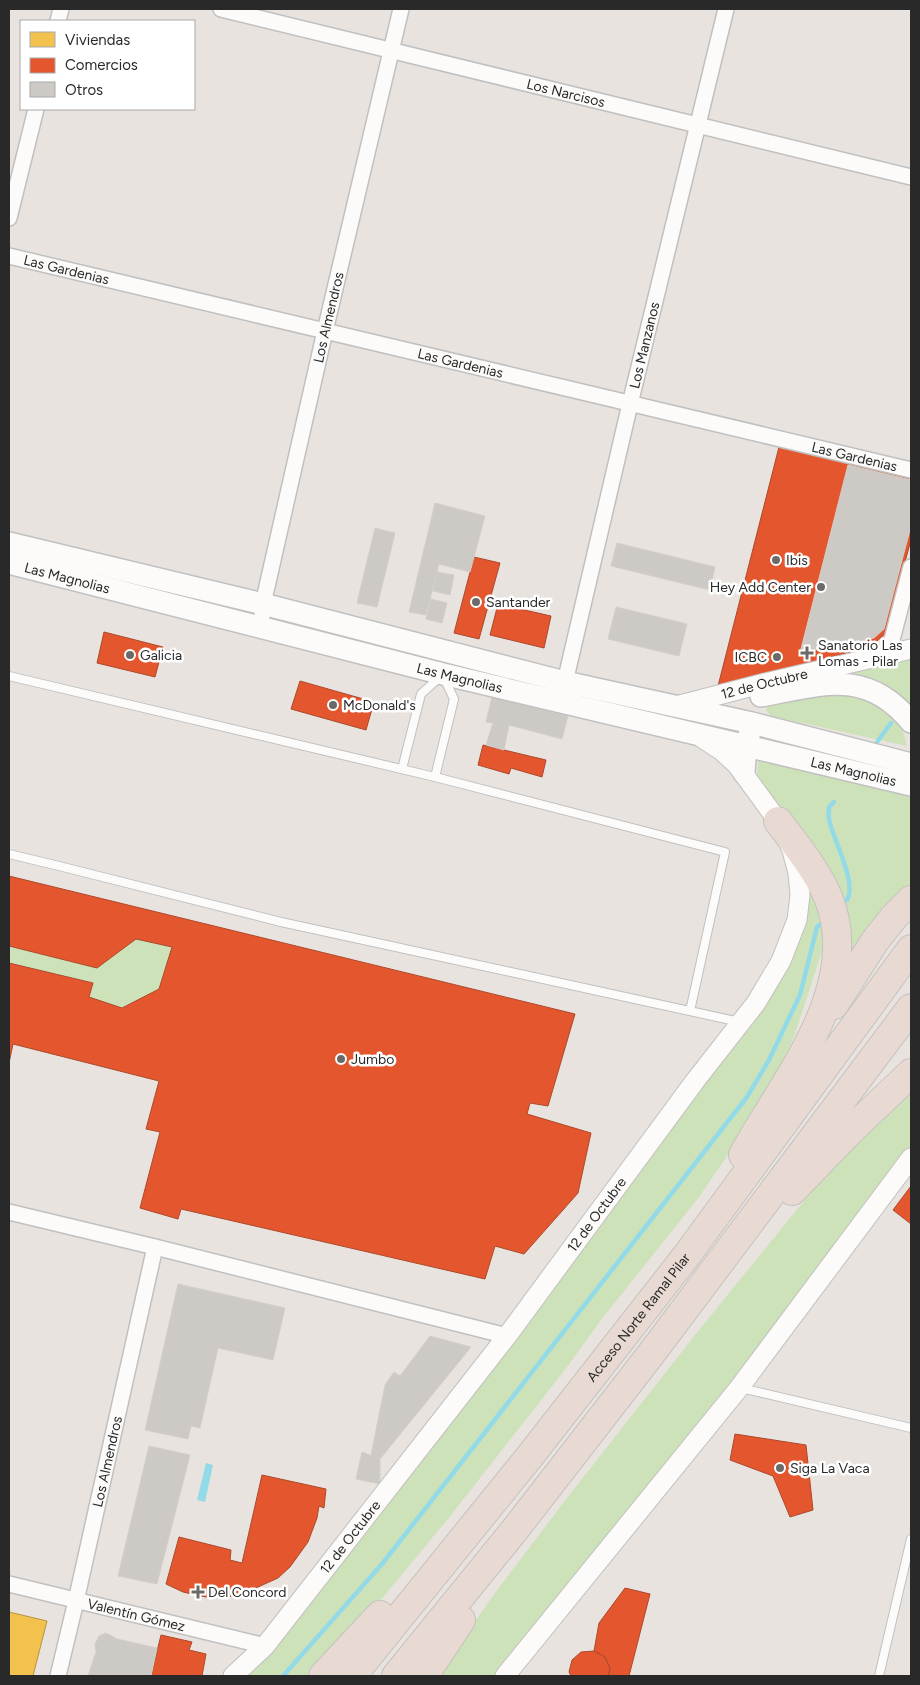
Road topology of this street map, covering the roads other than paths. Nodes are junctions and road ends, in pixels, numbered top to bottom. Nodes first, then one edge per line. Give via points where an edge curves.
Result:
1 (221, 9) edge
2 (401, 9) edge
3 (726, 9) edge
4 (391, 50) junction
5 (36, 110) edge
6 (698, 126) junction
7 (911, 177) edge
8 (9, 218) edge
9 (9, 256) edge
10 (325, 331) junction
11 (630, 404) junction
12 (911, 470) edge
13 (9, 543) edge
14 (9, 563) edge
15 (911, 567) edge
16 (264, 604) junction
17 (261, 628) junction
18 (911, 649) edge
19 (888, 655) junction
20 (445, 663) junction
21 (9, 676) edge
22 (565, 682) junction
23 (763, 689) junction
24 (676, 706) junction
25 (911, 722) edge
26 (752, 723) junction
27 (692, 732) junction
28 (746, 745) junction
29 (911, 764) edge
30 (402, 769) junction
31 (744, 774) junction
32 (435, 777) junction
33 (911, 785) edge
34 (778, 821) junction
35 (9, 854) edge
36 (911, 900) edge
37 (911, 949) edge
38 (911, 1008) edge
39 (690, 1011) junction
40 (742, 1022) junction
41 (814, 1035) junction
42 (911, 1073) edge
43 (911, 1158) edge
44 (9, 1212) edge
45 (155, 1246) junction
46 (687, 1256) junction
47 (718, 1267) junction
48 (508, 1336) junction
49 (739, 1388) junction
50 (911, 1428) edge
51 (530, 1456) junction
52 (517, 1527) junction
53 (911, 1539) edge
54 (9, 1584) edge
55 (76, 1601) junction
56 (265, 1646) junction
57 (58, 1676) edge
58 (233, 1676) edge
59 (323, 1676) edge
60 (352, 1676) edge
61 (396, 1676) edge
62 (424, 1676) edge
63 (505, 1676) edge
64 (879, 1676) edge

1 - 4 street, Los Narcisos
2 - 4 street, Los Almendros
3 - 6 street, Los Manzanos
4 - 6 street, Los Narcisos
4 - 10 street, Los Almendros
5 - 8 street
6 - 7 street, Los Narcisos
6 - 11 street, Los Manzanos
9 - 10 street, Las Gardenias
10 - 11 street, Las Gardenias
10 - 16 street, Los Almendros
11 - 12 street, Las Gardenias
11 - 22 street, Los Manzanos
13 - 16 main road, Las Magnolias
14 - 17 main road, Las Magnolias
15 - 19 street
16 - 17 street, Los Almendros
16 - 20 main road, Las Magnolias
17 - 20 main road, Las Magnolias
18 - 19 street, 12 de Octubre
19 - 23 street, 12 de Octubre
20 - 22 main road, Las Magnolias
20 - 27 main road, Las Magnolias
20 - 30 lane via 421,694
20 - 32 lane via 454,699
21 - 30 lane
22 - 24 main road, Las Magnolias
23 - 24 street, 12 de Octubre
23 - 25 main road via 851,684 883,696
23 - 26 main road
24 - 26 main road, Las Magnolias
26 - 28 main road
26 - 29 main road, Las Magnolias
27 - 28 main road, Las Magnolias
27 - 31 street, 12 de Octubre via 722,751
28 - 31 main road
28 - 33 main road, Las Magnolias
30 - 32 lane
31 - 34 street, 12 de Octubre
32 - 39 lane via 725,852
34 - 40 street, 12 de Octubre via 792,850 798,873 798,914 781,961
34 - 41 highway via 815,872 828,896 834,918 836,966
35 - 39 lane via 281,922
36 - 41 highway via 875,941
37 - 46 highway, Acceso Norte Ramal Pilar
38 - 47 highway
39 - 40 lane
40 - 48 street, 12 de Octubre
41 - 46 highway via 759,1125
42 - 47 highway via 848,1132
43 - 49 street
44 - 45 street
45 - 48 street
45 - 55 street, Los Almendros
46 - 51 highway, Acceso Norte Ramal Pilar
47 - 52 highway
48 - 56 street, 12 de Octubre
49 - 50 lane
49 - 63 street
51 - 59 highway
51 - 60 highway, Acceso Norte Ramal Pilar
52 - 61 highway
52 - 62 highway via 451,1638
53 - 64 lane
54 - 55 street, Valentín Gómez
55 - 56 street, Valentín Gómez
55 - 57 street, Los Almendros
56 - 58 street, 12 de Octubre

